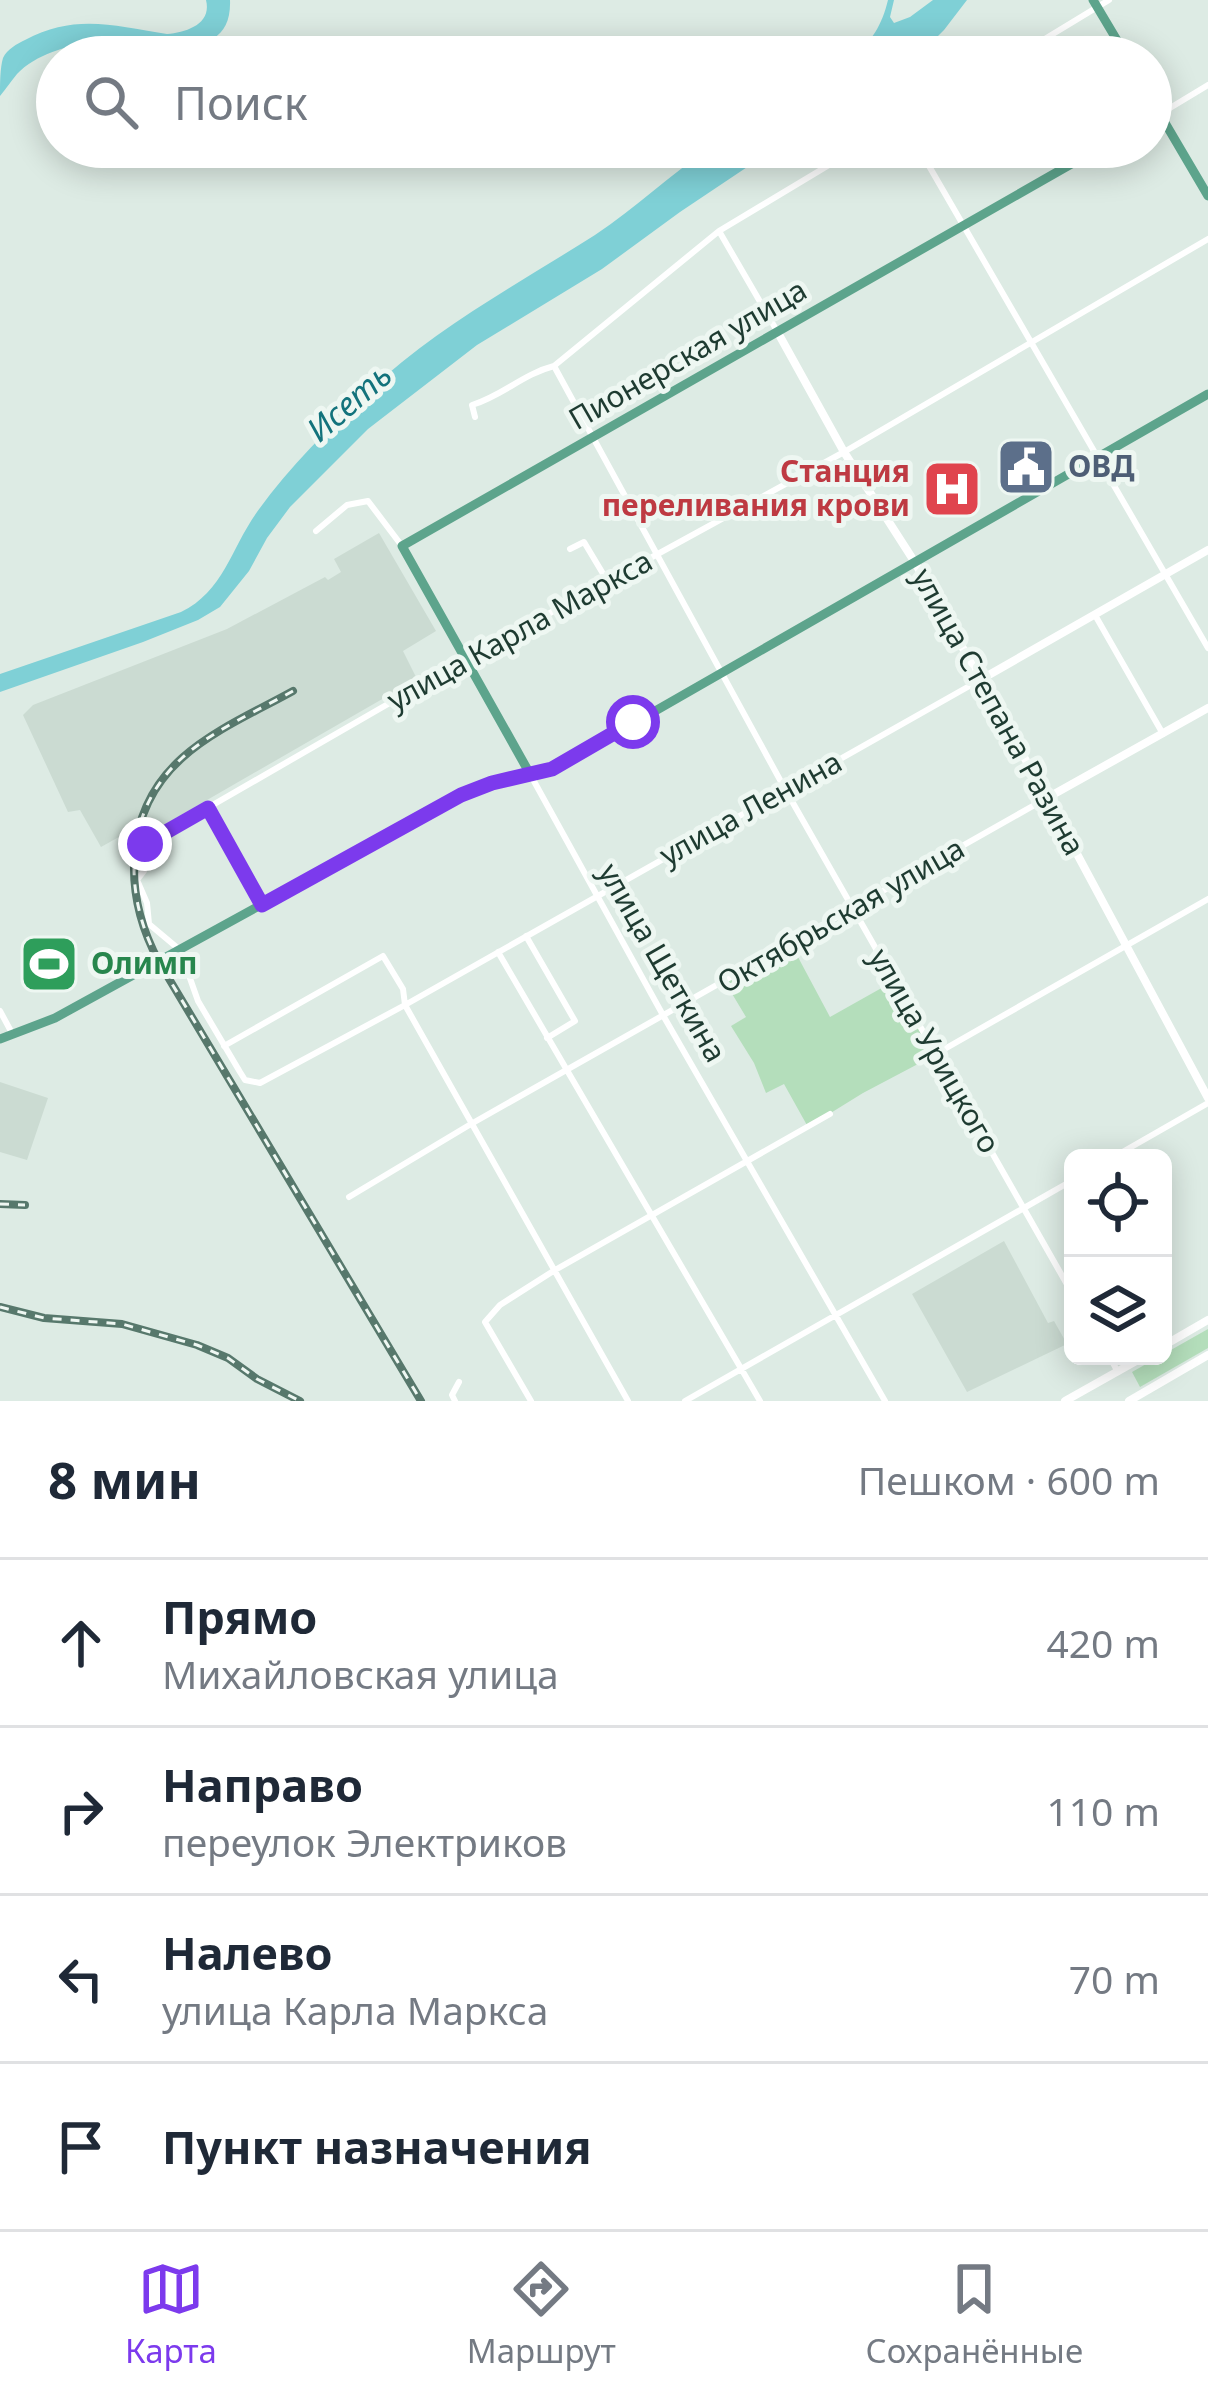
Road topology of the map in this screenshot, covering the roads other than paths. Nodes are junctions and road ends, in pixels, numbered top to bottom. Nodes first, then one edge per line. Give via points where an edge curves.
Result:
1 (1109, 0) edge
2 (1095, 3) edge
3 (1046, 36) edge
4 (1115, 36) edge
5 (1208, 86) edge
6 (1172, 106) edge
7 (1172, 142) edge
8 (824, 168) edge
9 (930, 168) edge
10 (1064, 168) edge
11 (1208, 196) edge
12 (964, 225) junction
13 (719, 231) junction
14 (1208, 239) edge
15 (777, 331) junction
16 (1031, 343) junction
17 (554, 366) junction
18 (1208, 394) edge
19 (475, 417) dead end
20 (592, 437) junction
21 (844, 452) junction
22 (1096, 458) junction
23 (316, 531) dead end
24 (402, 546) junction
25 (570, 549) dead end
26 (1208, 550) edge
27 (657, 555) junction
28 (914, 561) junction
29 (1166, 574) junction
30 (608, 582) junction
31 (1096, 615) junction
32 (1208, 648) edge
33 (466, 659) junction
34 (720, 672) junction
35 (980, 680) junction
36 (1208, 708) edge
37 (1163, 734) junction
38 (530, 774) junction
39 (785, 789) junction
40 (1046, 798) junction
41 (208, 808) junction
42 (145, 844) joint
43 (596, 896) junction
44 (1208, 899) edge
45 (262, 905) junction
46 (853, 909) junction
47 (526, 936) junction
48 (1125, 945) junction
49 (180, 950) junction
50 (498, 952) junction
51 (405, 1005) junction
52 (0, 1011) edge
53 (664, 1017) junction
54 (13, 1035) junction
55 (547, 1038) junction
56 (0, 1039) edge
57 (224, 1046) junction
58 (931, 1057) junction
59 (566, 1072) junction
60 (1208, 1101) edge
61 (830, 1114) dead end
62 (471, 1124) junction
63 (1127, 1149) edge
64 (749, 1161) junction
65 (1064, 1185) edge
66 (349, 1197) dead end
67 (1023, 1209) junction
68 (652, 1215) junction
69 (555, 1270) junction
70 (1064, 1279) edge
71 (837, 1314) junction
72 (1208, 1320) edge
73 (1172, 1341) edge
74 (1208, 1355) edge
75 (1114, 1365) edge
76 (1130, 1365) edge
77 (741, 1370) junction
78 (1118, 1372) junction
79 (459, 1382) dead end
80 (1132, 1400) edge
81 (455, 1401) edge
82 (531, 1401) edge
83 (628, 1401) edge
84 (685, 1401) edge
85 (760, 1401) edge
86 (885, 1401) edge
87 (1065, 1401) edge

1 - 2 street
2 - 3 street
2 - 4 main road
5 - 6 street
7 - 11 main road
8 - 13 street
9 - 12 street
10 - 12 main road, Пионерская улица
12 - 15 main road, Пионерская улица
12 - 16 street
13 - 15 street
13 - 17 street
14 - 16 street, улица Карла Маркса
15 - 20 main road, Пионерская улица
15 - 21 main road, улица Степана Разина
16 - 21 street, улица Карла Маркса
16 - 22 street
17 - 19 street via 472,405
17 - 20 street, улица Урицкого
18 - 22 main road
20 - 24 main road, Пионерская улица
20 - 27 street, улица Урицкого
21 - 27 street, улица Карла Маркса
21 - 28 main road, улица Степана Разина
22 - 28 main road
22 - 29 street
23 - 24 street via 347,505 368,501
24 - 33 main road, улица Щеткина
25 - 30 street via 584,542
26 - 29 main road, улица Ленина
27 - 30 street, улица Карла Маркса
27 - 34 street, улица Урицкого
28 - 34 main road
28 - 35 main road, улица Степана Разина
29 - 31 main road, улица Ленина
29 - 32 street
30 - 33 street, улица Карла Маркса
31 - 35 main road, улица Ленина
31 - 37 street
33 - 38 main road, улица Щеткина
33 - 41 street, улица Карла Маркса
34 - 38 main road via 561,765
34 - 39 street, улица Урицкого
35 - 39 street, улица Ленина
35 - 40 main road, улица Степана Разина
36 - 37 main road, Октябрьская улица
37 - 40 main road, Октябрьская улица
38 - 43 street, улица Щеткина
38 - 45 main road via 475,788
39 - 43 street, улица Ленина
39 - 46 street, улица Урицкого
40 - 46 street, Октябрьская улица
40 - 48 main road, улица Степана Разина
41 - 42 street, улица Карла Маркса
41 - 45 street
42 - 49 street, улица Ленина via 137,880 149,924
43 - 47 street, улица Ленина
43 - 53 street, улица Щеткина
44 - 48 street
45 - 49 main road
46 - 53 street, Октябрьская улица
46 - 58 street, улица Урицкого
47 - 50 street, улица Ленина
47 - 55 street via 575,1021
48 - 58 street
48 - 60 main road, улица Степана Разина
49 - 54 main road
49 - 57 street, улица Ленина
50 - 51 street, улица Ленина
50 - 55 street
51 - 57 street, улица Ленина via 260,1083 245,1080
51 - 57 street via 383,956
51 - 62 street
52 - 54 street
53 - 59 street, Октябрьская улица
53 - 64 street, улица Щеткина
54 - 56 main road
55 - 59 street
58 - 67 street, улица Урицкого
59 - 62 street, Октябрьская улица
59 - 68 street
60 - 63 street
61 - 64 street
62 - 66 street, Октябрьская улица
62 - 69 street
64 - 68 street
64 - 71 street, улица Щеткина
65 - 67 street
67 - 70 street, улица Урицкого
67 - 71 street
68 - 69 street
68 - 77 street
69 - 82 street via 485,1322
69 - 83 street
71 - 77 street
71 - 86 street, улица Щеткина
72 - 73 main road
74 - 80 main road
75 - 78 street
76 - 78 main road
77 - 84 street
77 - 85 street
78 - 87 main road
79 - 81 street

